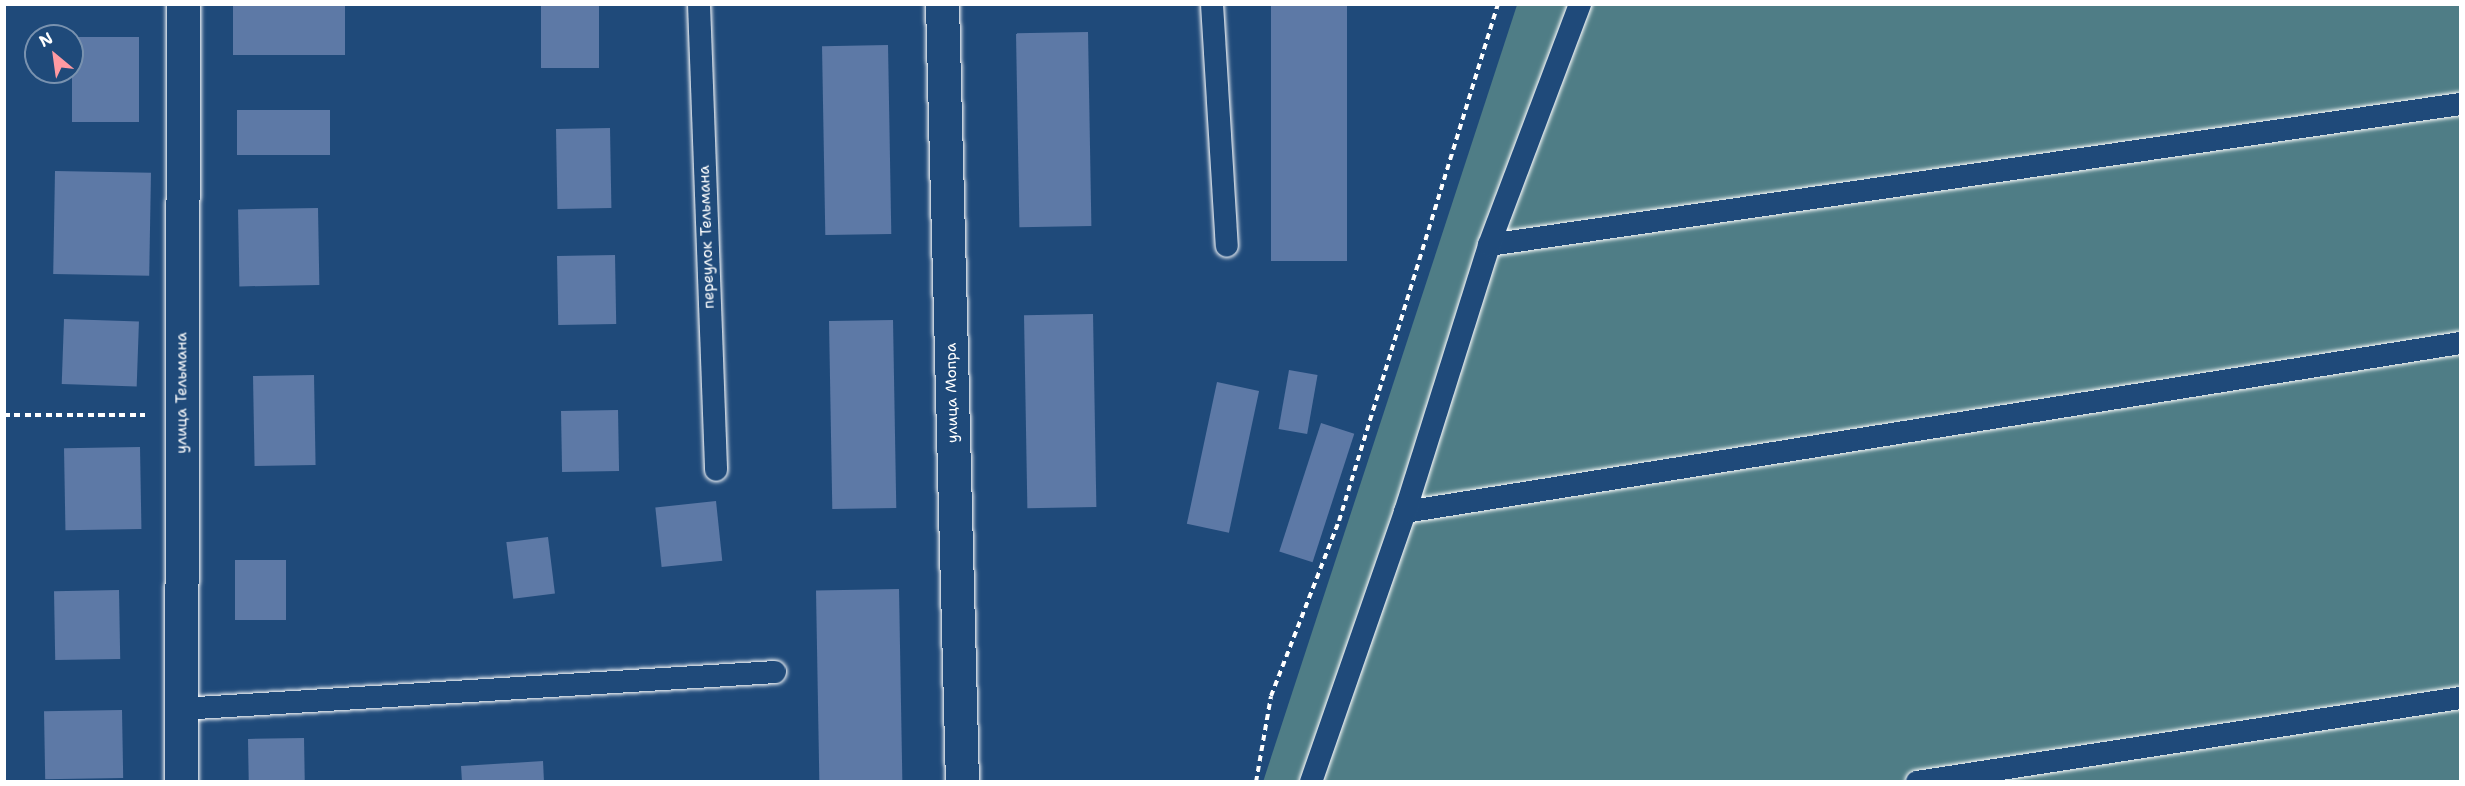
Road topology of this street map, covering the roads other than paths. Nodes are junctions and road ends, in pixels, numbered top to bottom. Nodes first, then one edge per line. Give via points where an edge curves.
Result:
1 (183, 4) edge
2 (699, 4) edge
3 (942, 4) edge
4 (1212, 4) edge
5 (1580, 4) edge
6 (2460, 104) edge
7 (1489, 245) junction
8 (1227, 246) dead end
9 (2460, 343) edge
10 (716, 470) dead end
11 (1405, 512) junction
12 (775, 672) dead end
13 (2460, 698) edge
14 (181, 709) junction
15 (181, 782) edge
16 (962, 782) edge
17 (1311, 782) edge
18 (1917, 782) edge

1 - 14 street, улица Тельмана
2 - 10 lane, переулок Тельмана
3 - 16 street, улица Мопра
4 - 8 lane
5 - 7 lane
6 - 7 lane
7 - 11 lane
9 - 11 lane
11 - 17 lane
12 - 14 lane
13 - 18 lane
14 - 15 street, улица Тельмана

